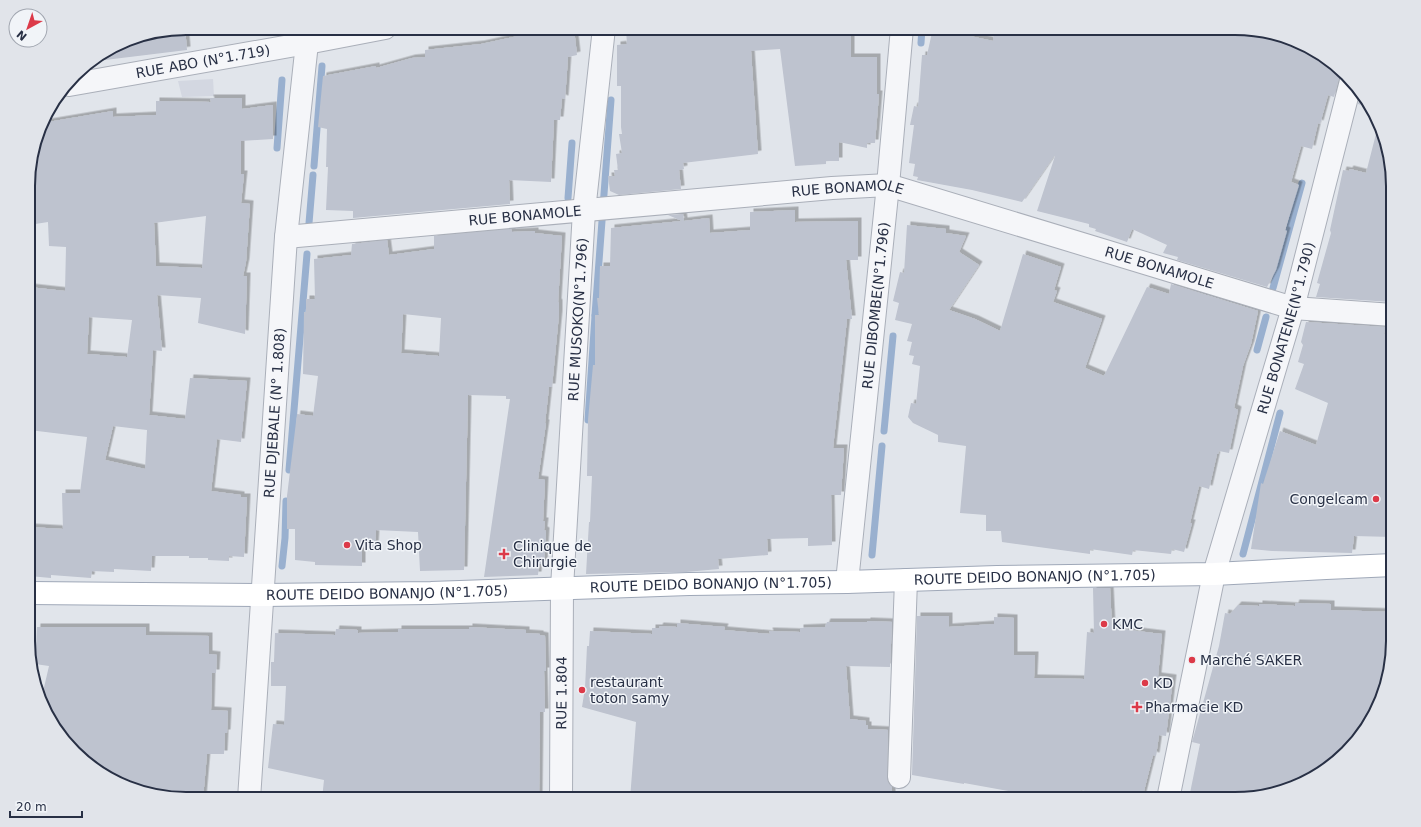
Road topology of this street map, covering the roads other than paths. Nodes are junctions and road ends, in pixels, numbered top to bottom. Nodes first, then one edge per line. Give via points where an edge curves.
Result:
1 (603, 35) edge
2 (901, 35) edge
3 (307, 36) edge
4 (76, 84) edge
5 (1349, 88) edge
6 (888, 185) junction
7 (584, 210) junction
8 (286, 237) junction
9 (1293, 308) junction
10 (1386, 315) edge
11 (1386, 565) edge
12 (1214, 574) junction
13 (906, 580) junction
14 (847, 582) junction
15 (562, 588) junction
16 (35, 593) edge
17 (263, 595) junction
18 (899, 777) dead end
19 (249, 792) edge
20 (561, 792) edge
21 (1169, 792) edge

1 - 7 street, RUE MUSOKO(N°1.796)
2 - 6 street, RUE DIBOMBE(N°1.796)
3 - 4 street, RUE ABO (N°1.719)
3 - 8 street, RUE DJEBALE (N° 1.808)
5 - 9 street, RUE BONATENE(N°1.790)
6 - 7 street, RUE BONAMOLE
6 - 9 street, RUE BONAMOLE
6 - 14 street, RUE DIBOMBE(N°1.796)
7 - 8 street, RUE BONAMOLE
7 - 15 street, RUE MUSOKO(N°1.796)
8 - 17 street, RUE DJEBALE (N° 1.808)
9 - 10 street, RUE BONAMOLE
9 - 12 street, RUE BONATENE(N°1.790)
11 - 12 main road, ROUTE DEIDO BONANJO (N°1.705)
12 - 13 main road, ROUTE DEIDO BONANJO (N°1.705)
12 - 21 street, RUE BONATENE(N°1.790)
13 - 14 main road, ROUTE DEIDO BONANJO (N°1.705)
13 - 18 street
14 - 15 main road, ROUTE DEIDO BONANJO (N°1.705)
15 - 17 main road, ROUTE DEIDO BONANJO (N°1.705)
15 - 20 street, RUE 1.804
16 - 17 main road, ROUTE DEIDO BONANJO (N°1.705)
17 - 19 street, RUE DJEBALE (N° 1.808)

